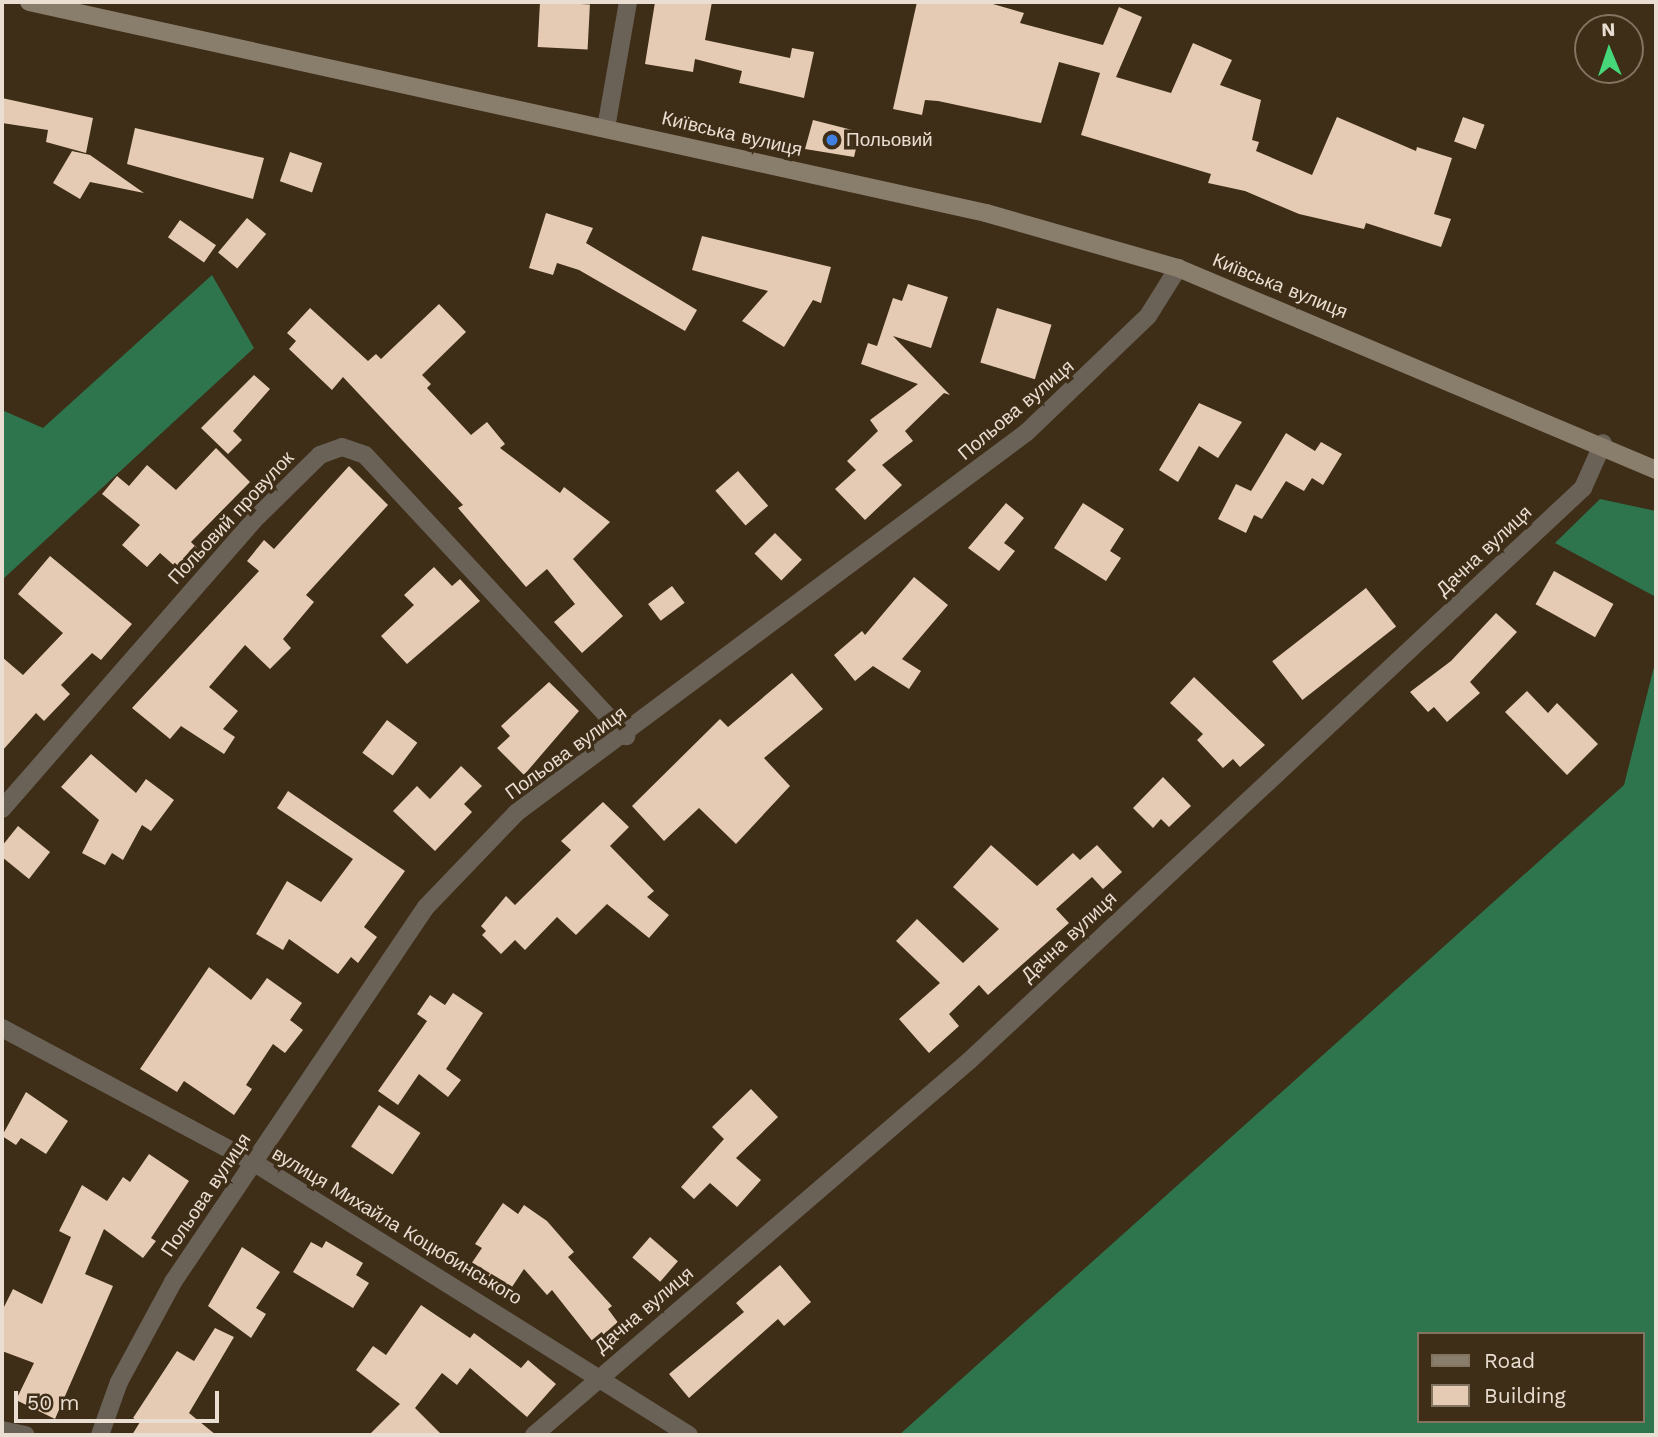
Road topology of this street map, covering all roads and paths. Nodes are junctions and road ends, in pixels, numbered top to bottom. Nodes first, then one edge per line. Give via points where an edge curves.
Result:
1 (29, 2) edge
2 (628, 2) edge
3 (606, 128) junction
4 (1178, 268) junction
5 (1603, 443) junction
6 (1656, 470) edge
7 (626, 736) junction
8 (2, 809) edge
9 (2, 1028) edge
10 (253, 1162) junction
11 (600, 1375) junction
12 (2, 1430) edge
13 (25, 1435) edge
14 (100, 1435) edge
15 (534, 1435) edge
16 (689, 1435) edge

1 - 3 street, Київська вулиця
2 - 3 street
3 - 4 street, Київська вулиця via 986,213
4 - 5 street, Київська вулиця
4 - 7 street, Польова вулиця via 1148,316 1027,432
5 - 6 street, Київська вулиця
5 - 11 street, Дачна вулиця via 1583,488 969,1060
7 - 8 street, Польовий провулок via 365,455 342,447 320,455 258,516
7 - 10 street, Польова вулиця via 516,813 426,907
9 - 10 street, вулиця Михайла Коцюбинського
10 - 11 street, вулиця Михайла Коцюбинського
10 - 14 street, Польова вулиця via 173,1282 119,1382
11 - 15 street, Дачна вулиця
11 - 16 street, вулиця Михайла Коцюбинського
12 - 13 street

